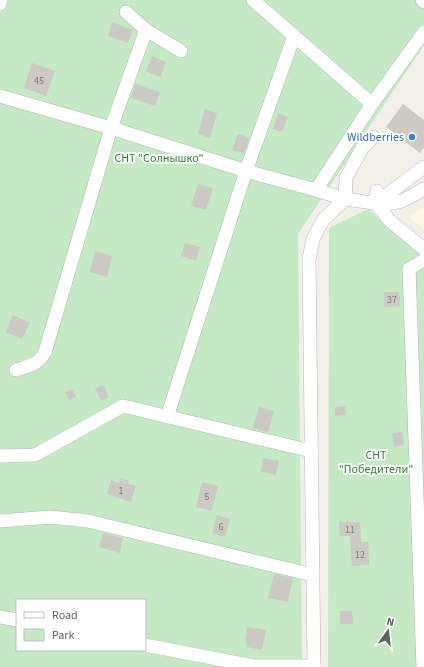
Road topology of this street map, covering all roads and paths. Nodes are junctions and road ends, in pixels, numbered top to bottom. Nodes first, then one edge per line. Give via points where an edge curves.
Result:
1 (1, 0) edge
2 (253, 0) edge
3 (0, 4) edge
4 (126, 12) dead end
5 (146, 30) junction
6 (424, 32) edge
7 (294, 36) junction
8 (181, 51) dead end
9 (0, 96) edge
10 (372, 104) junction
11 (111, 128) junction
12 (373, 137) dead end
13 (424, 168) edge
14 (246, 171) junction
15 (424, 189) edge
16 (316, 190) junction
17 (376, 197) junction
18 (345, 199) junction
19 (424, 248) edge
20 (424, 260) edge
21 (16, 370) dead end
22 (167, 417) junction
23 (311, 451) junction
24 (0, 456) edge
25 (0, 521) edge
26 (313, 575) junction
27 (0, 617) edge
28 (16, 620) edge
29 (146, 645) edge
30 (314, 666) edge
31 (423, 667) edge

1 - 3 street
2 - 7 street
4 - 5 street
5 - 8 street
5 - 11 street
6 - 10 street
7 - 10 street
7 - 14 street
9 - 11 street
10 - 16 street
11 - 14 street
11 - 21 street via 45,352 35,364
12 - 18 street via 362,148 346,178
13 - 17 street
14 - 16 street
14 - 22 street
15 - 17 street via 401,201 386,203
16 - 18 street
17 - 18 street
17 - 19 street via 389,220
18 - 23 street via 323,220 313,239 309,259
20 - 31 street via 409,269
22 - 23 street
22 - 24 street via 123,406 35,455
23 - 26 street
25 - 26 street via 50,517 88,521
26 - 30 street
27 - 28 street
29 - 30 street via 253,666

